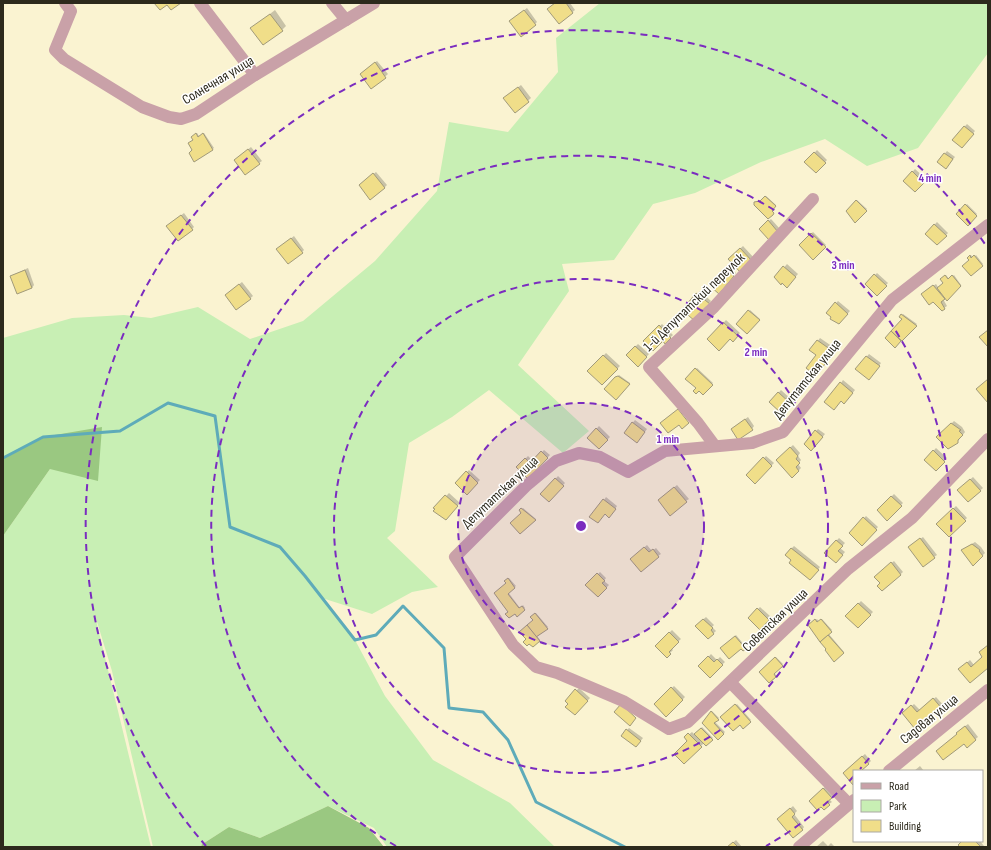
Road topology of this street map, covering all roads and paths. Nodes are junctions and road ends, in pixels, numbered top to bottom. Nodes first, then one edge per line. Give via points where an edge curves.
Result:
1 (200, 3) edge
2 (332, 3) edge
3 (374, 3) edge
4 (68, 7) edge
5 (346, 20) junction
6 (255, 75) junction
7 (813, 199) dead end
8 (988, 225) edge
9 (988, 439) edge
10 (715, 446) junction
11 (557, 673) joint
12 (731, 683) junction
13 (988, 690) edge
14 (890, 770) edge
15 (852, 802) edge
16 (799, 847) edge

1 - 6 street
2 - 5 street
3 - 5 street, Солнечная улица
4 - 6 street, Солнечная улица via 56,50 64,59 142,107 169,118 181,119 196,114
5 - 6 street, Солнечная улица
7 - 10 street, 1-й Депутатский переулок via 714,307 649,367
8 - 10 street, Депутатская улица via 892,300 783,432 752,443
9 - 12 street, Советская улица via 912,518 848,569
10 - 11 street, Депутатская улица via 666,451 628,472 600,457 579,453 556,461 526,486 454,557 513,644 536,667
11 - 12 street, Советская улица via 623,701 669,729 688,722
12 - 15 street
13 - 14 street, Садовая улица
15 - 16 street

